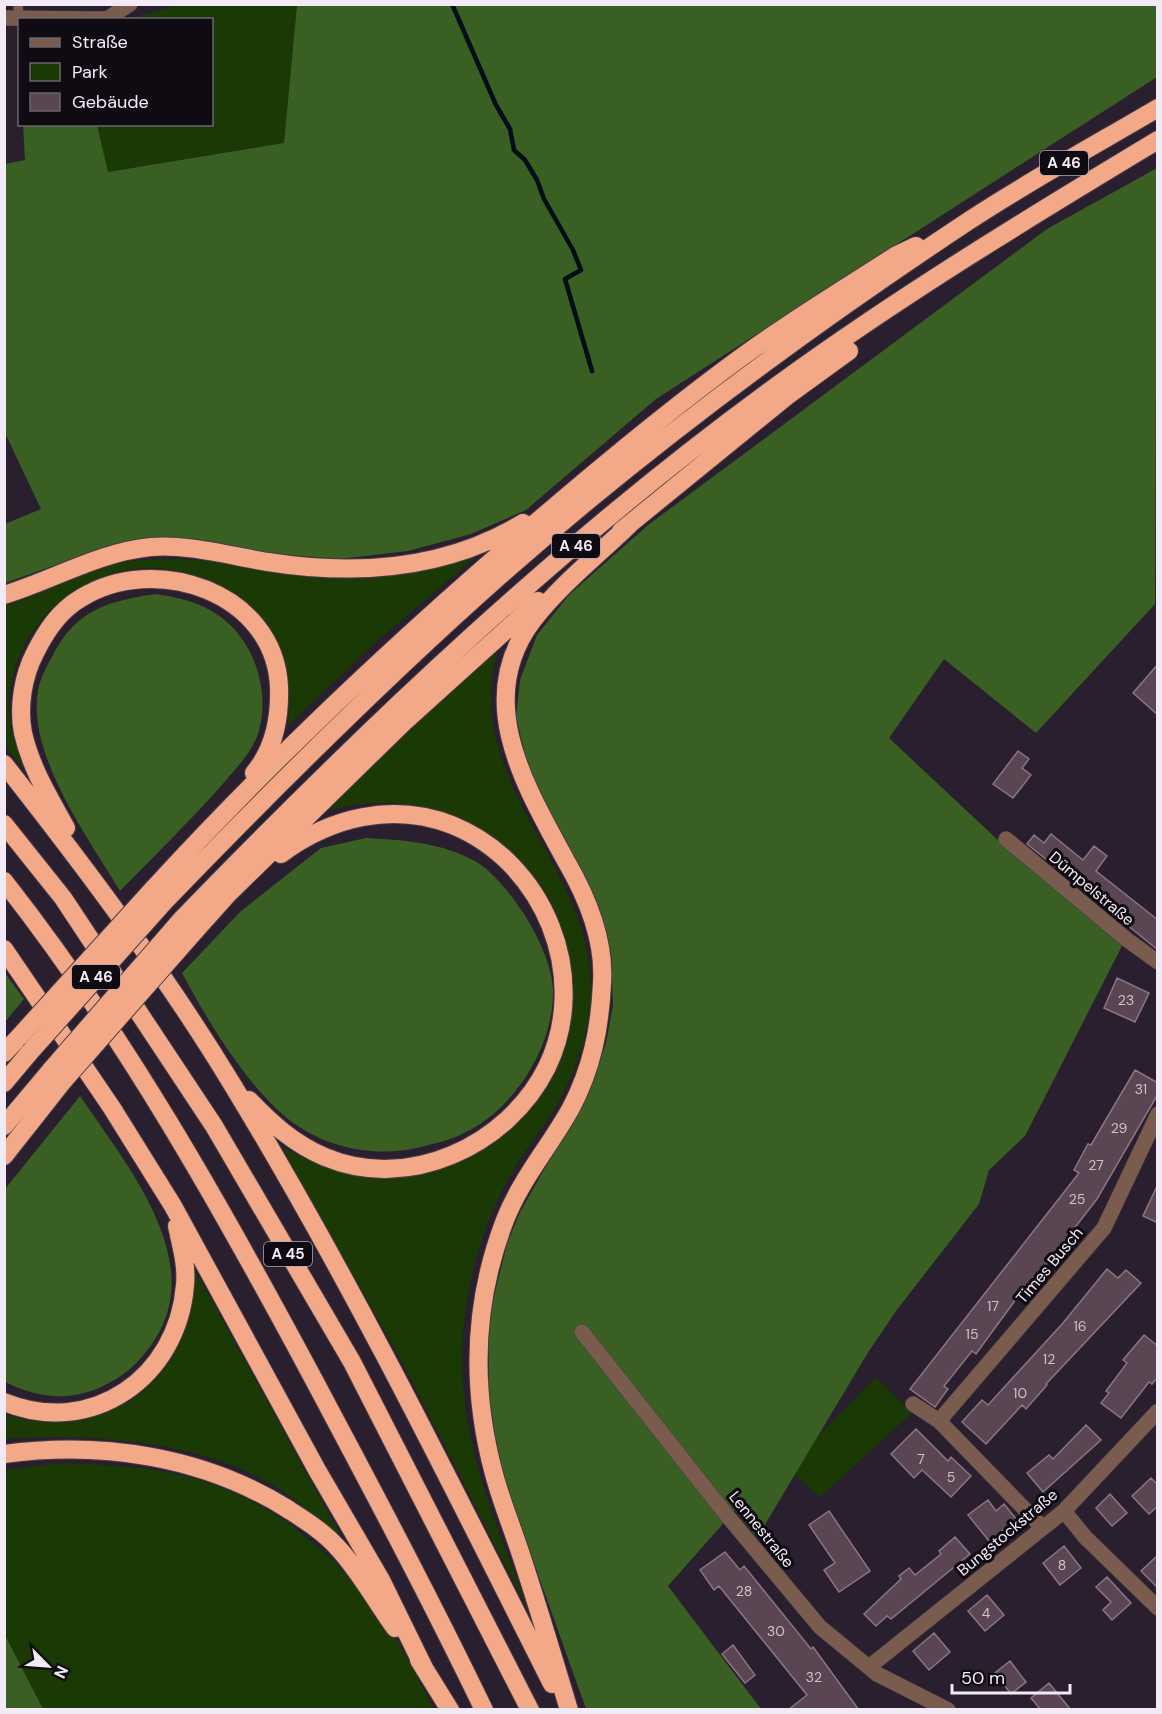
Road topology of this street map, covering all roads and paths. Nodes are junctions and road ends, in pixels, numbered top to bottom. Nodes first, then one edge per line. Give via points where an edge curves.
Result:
1 (130, 4) edge
2 (14, 14) edge
3 (88, 18) edge
4 (109, 18) edge
5 (1158, 108) edge
6 (1158, 140) edge
7 (972, 219) junction
8 (1015, 229) junction
9 (561, 501) junction
10 (630, 524) junction
11 (4, 595) edge
12 (4, 764) edge
13 (4, 824) edge
14 (203, 835) junction
15 (1006, 839) dead end
16 (90, 872) junction
17 (4, 881) edge
18 (228, 894) junction
19 (158, 896) junction
20 (188, 926) junction
21 (4, 949) edge
22 (1158, 962) edge
23 (24, 1044) junction
24 (4, 1053) edge
25 (58, 1075) junction
26 (4, 1083) edge
27 (232, 1084) junction
28 (1158, 1114) edge
29 (4, 1126) edge
30 (4, 1157) edge
31 (173, 1206) junction
32 (582, 1332) dead end
33 (4, 1402) edge
34 (913, 1404) dead end
35 (1158, 1412) edge
36 (939, 1421) junction
37 (4, 1454) edge
38 (1064, 1511) junction
39 (1043, 1528) junction
40 (1158, 1608) edge
41 (869, 1667) junction
42 (426, 1670) junction
43 (450, 1710) edge
44 (484, 1710) edge
45 (530, 1710) edge
46 (567, 1710) edge
47 (948, 1710) edge

1 - 4 street
2 - 3 street
5 - 7 highway, A 46
6 - 8 highway, A 46
7 - 9 highway via 895,256 745,354
7 - 19 highway, A 46 via 710,405 572,515 408,659
8 - 10 highway via 787,396
8 - 20 highway, A 46 via 923,285 781,383 514,597 304,793
9 - 11 highway via 486,542 417,564 337,571 183,548 151,548 115,554
9 - 14 highway via 394,647
10 - 18 highway via 512,623 412,715
10 - 46 highway via 533,620 520,641 506,687 512,748 525,785 590,911 603,975 595,1046 585,1077 506,1218 482,1294 478,1335 484,1431
12 - 16 highway
13 - 45 highway, A 45 via 63,898 214,1126 352,1362
14 - 16 highway via 257,769 273,741 280,705 279,676 267,643 250,618 206,589 164,578 136,578 108,585 81,598 57,617 28,667 22,697 23,731 35,771
14 - 19 highway
15 - 22 street, Dümpelstraße
16 - 27 highway
17 - 44 highway, A 45 via 41,928 138,1071 255,1270 434,1606
18 - 20 highway
18 - 27 highway via 298,841 330,825 361,816 393,813 431,817 495,849 517,869 538,897 558,949 563,991 558,1036 547,1066 529,1096 512,1116 485,1136 438,1160 383,1168 351,1165 325,1157 294,1141
19 - 23 highway, A 46, bridge
20 - 25 highway, A 46, bridge
21 - 31 highway
23 - 24 highway
23 - 26 highway, A 46
25 - 29 highway, A 46
25 - 30 highway
27 - 46 highway via 414,1407
28 - 36 street, Times Busch via 1104,1228
31 - 33 highway via 185,1283 175,1333 158,1361 129,1390 107,1402 78,1410 53,1413
31 - 42 highway via 381,1580
32 - 41 street, Lennestraße via 799,1603 828,1635
34 - 36 street
35 - 38 street, Bungstockstraße
36 - 39 street
37 - 42 highway via 73,1449 122,1452 208,1470 260,1492 337,1546
38 - 39 street, Bungstockstraße
38 - 40 street via 1085,1537
39 - 41 street, Bungstockstraße
41 - 47 street, Lennestraße via 897,1686
42 - 43 highway

